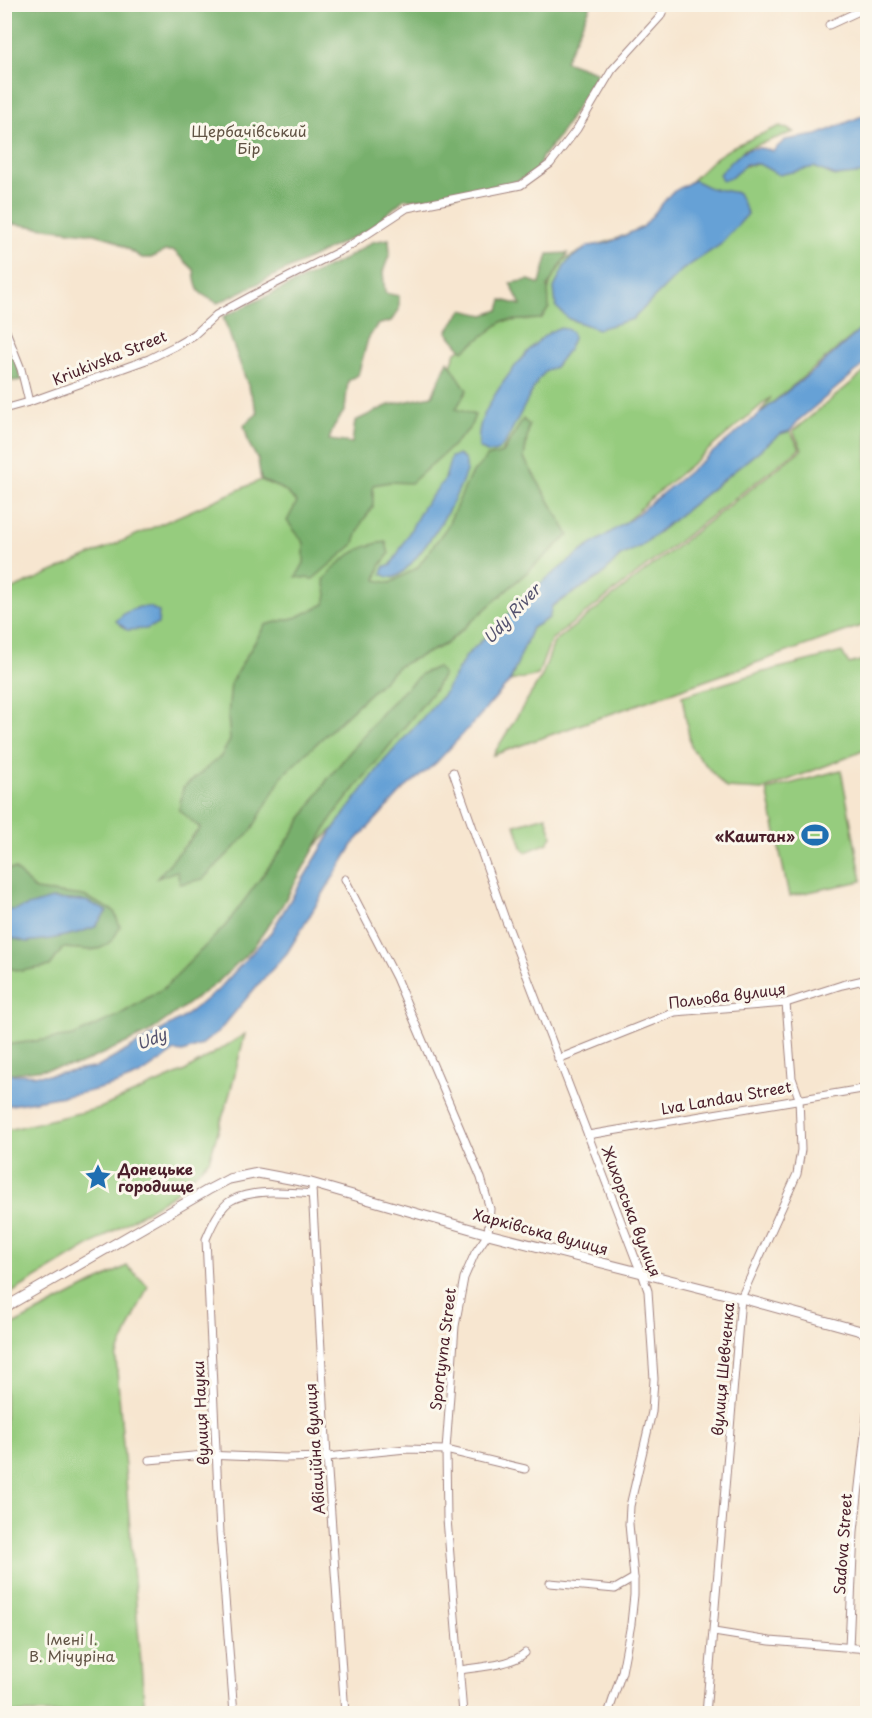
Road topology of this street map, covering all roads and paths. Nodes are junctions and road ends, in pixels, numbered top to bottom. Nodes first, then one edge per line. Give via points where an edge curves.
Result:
1 (666, 4) edge
2 (867, 8) edge
3 (828, 25) dead end
4 (4, 326) edge
5 (29, 402) junction
6 (4, 409) edge
7 (453, 772) dead end
8 (345, 879) dead end
9 (867, 979) edge
10 (786, 1003) junction
11 (558, 1059) junction
12 (867, 1088) edge
13 (799, 1098) junction
14 (588, 1135) junction
15 (311, 1183) junction
16 (312, 1194) junction
17 (488, 1234) junction
18 (642, 1273) junction
19 (741, 1298) junction
20 (4, 1308) edge
21 (867, 1333) edge
22 (867, 1407) edge
23 (446, 1450) junction
24 (216, 1455) junction
25 (327, 1457) junction
26 (149, 1460) dead end
27 (525, 1469) dead end
28 (634, 1578) junction
29 (550, 1583) dead end
30 (714, 1632) junction
31 (849, 1647) junction
32 (867, 1649) edge
33 (525, 1653) dead end
34 (460, 1670) junction
35 (234, 1713) edge
36 (345, 1713) edge
37 (463, 1713) edge
38 (608, 1713) edge
39 (706, 1713) edge

1 - 5 street, Kriukivska Street via 660,17 612,70 577,129 550,164 521,185 407,208 346,248 216,315 175,346
2 - 3 street
4 - 5 street
5 - 6 street, Kriukivska Street
7 - 11 street, Жихорська вулиця
8 - 17 street via 396,978 481,1178 490,1209
9 - 10 street, Польова вулиця
10 - 11 street, Польова вулиця via 675,1012
10 - 13 street, вулиця Шевченка via 792,1078
11 - 14 street, Жихорська вулиця
12 - 13 street, Lva Landau Street
13 - 14 street, Lva Landau Street
13 - 19 street, вулиця Шевченка via 801,1150 797,1174
14 - 18 street, Жихорська вулиця
15 - 16 street, Авіаційна вулиця
15 - 17 main road, Харківська вулиця
15 - 20 main road, Харківська вулиця via 258,1173 230,1179
16 - 24 street, вулиця Науки via 251,1194 230,1200 206,1239
16 - 25 street, Авіаційна вулиця
17 - 18 main road, Харківська вулиця
17 - 23 street, Sportyvna Street via 464,1278 455,1326
18 - 19 main road, Харківська вулиця
18 - 28 street, Жихорська вулиця via 648,1291 654,1379 652,1412 630,1506
19 - 21 main road, Харківська вулиця
19 - 30 street, вулиця Шевченка
22 - 31 street, Sadova Street
23 - 25 street via 406,1449
23 - 27 street
23 - 34 street, Sportyvna Street via 447,1519
24 - 25 street
24 - 26 street
24 - 35 street, вулиця Науки
25 - 36 street, Авіаційна вулиця
28 - 29 street via 615,1589
28 - 38 street, Жихорська вулиця via 622,1672
30 - 31 street
30 - 39 street, вулиця Шевченка
31 - 32 street
33 - 34 street via 511,1661
34 - 37 street, Sportyvna Street

